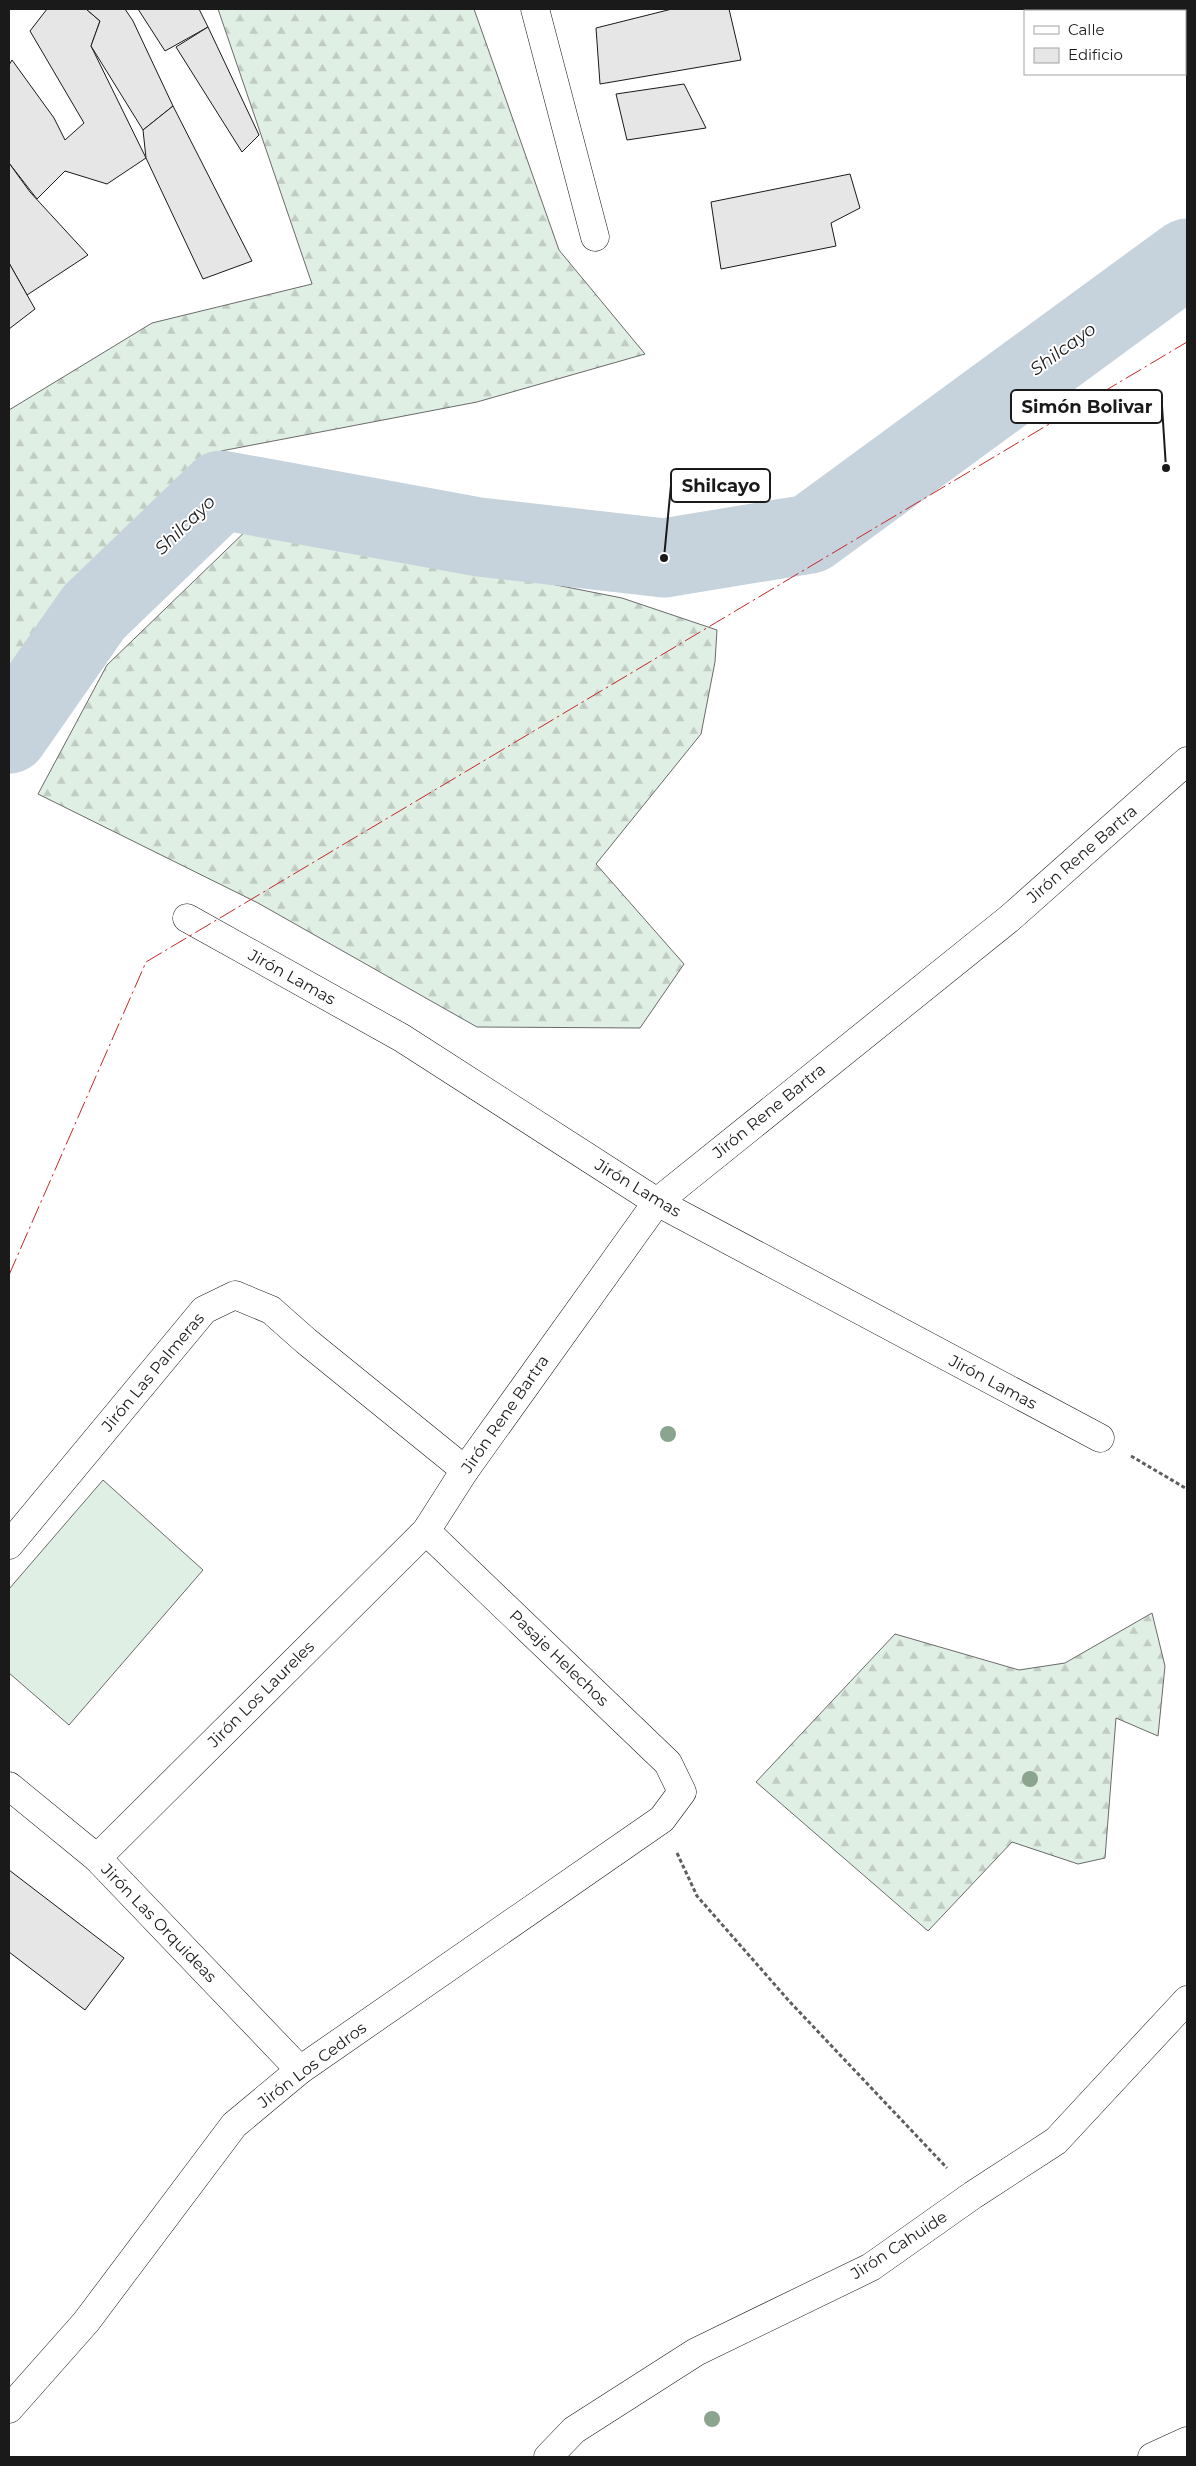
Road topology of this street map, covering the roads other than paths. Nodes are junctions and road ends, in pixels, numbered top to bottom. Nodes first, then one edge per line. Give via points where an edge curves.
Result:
1 (535, 9) edge
2 (595, 237) dead end
3 (1187, 761) edge
4 (186, 918) dead end
5 (657, 1202) junction
6 (1100, 1438) road end
7 (465, 1470) junction
8 (426, 1530) junction
9 (9, 1545) edge
10 (9, 1786) edge
11 (682, 1792) joint
12 (97, 1858) junction
13 (1187, 2000) edge
14 (300, 2070) junction
15 (9, 2409) edge
16 (1187, 2441) edge
17 (548, 2457) edge
18 (1152, 2457) edge

1 - 2 street
3 - 5 street, Jirón Rene Bartra via 1010,918
4 - 5 street, Jirón Lamas via 402,1038
5 - 6 street, Jirón Lamas
5 - 7 street, Jirón Rene Bartra
7 - 8 street, Jirón Rene Bartra
7 - 9 street, Jirón Las Palmeras via 271,1310 235,1295 204,1310
8 - 11 street, Pasaje Helechos via 668,1763
8 - 12 street, Jirón Los Laureles
10 - 12 street, Jirón Las Orquideas
11 - 14 street, Jirón Los Cedros via 662,1819
12 - 14 street, Jirón Las Orquideas
13 - 17 street, Jirón Cahuide via 1056,2141 871,2267 696,2352 574,2430
14 - 15 street, Jirón Los Cedros via 234,2125 86,2322
16 - 18 street

